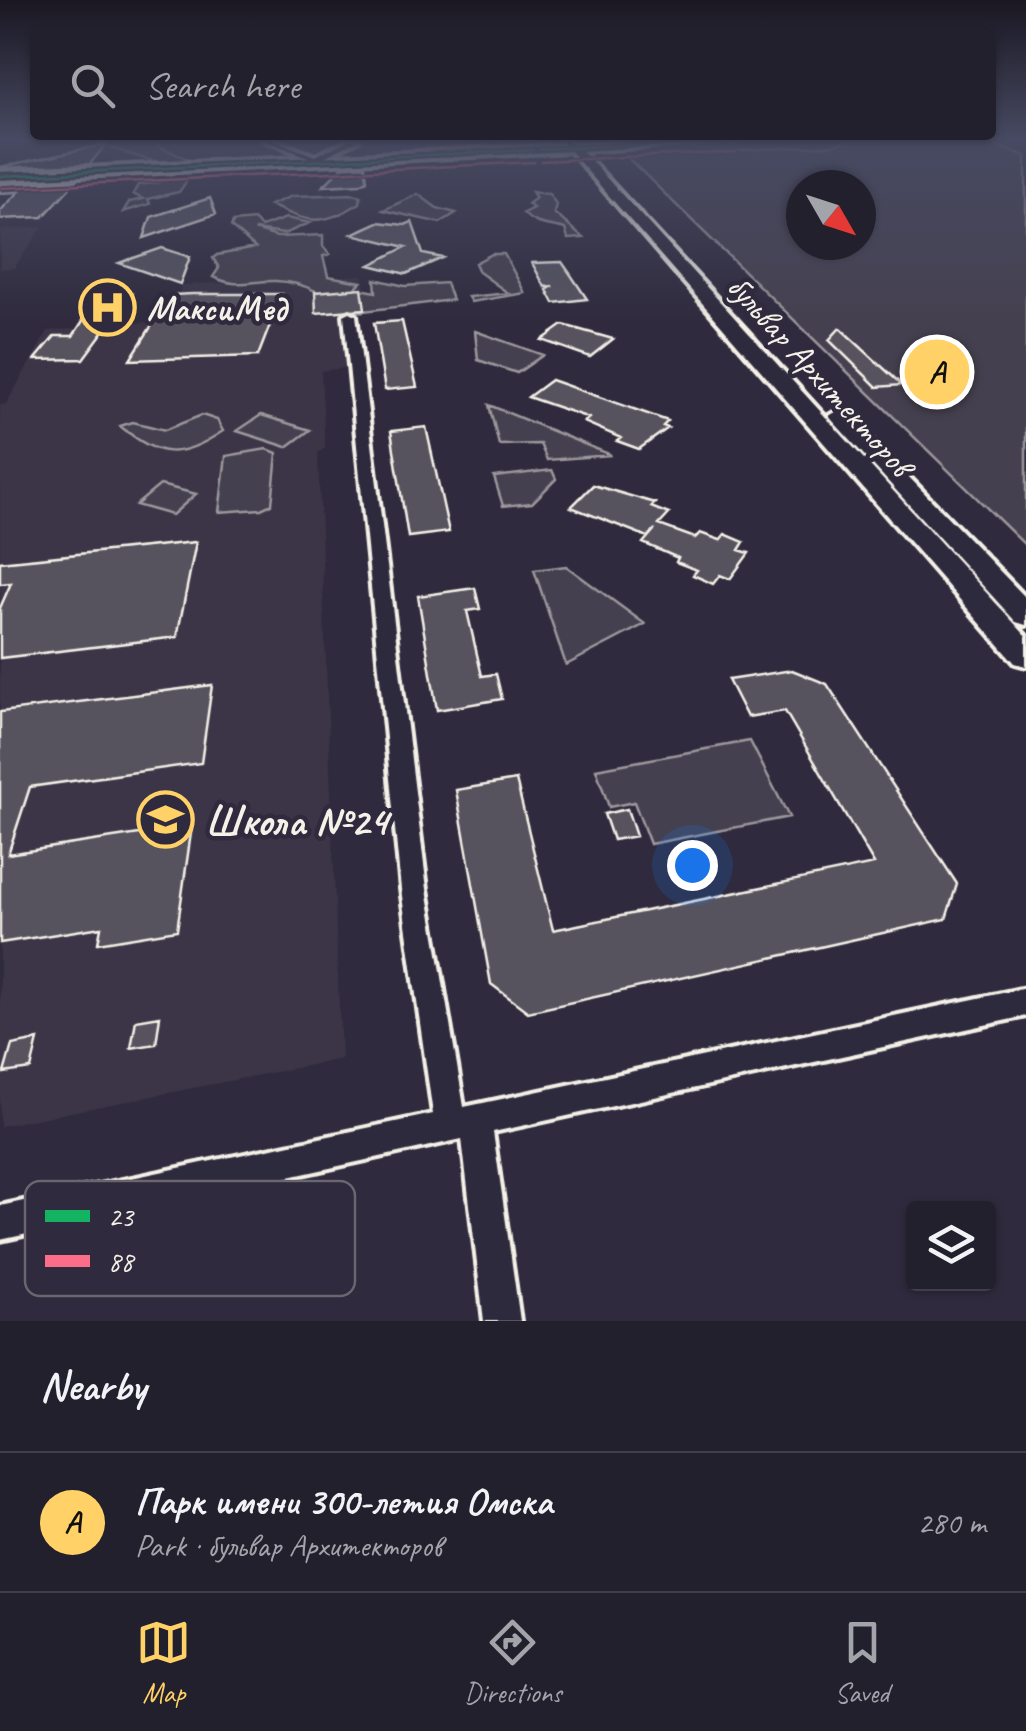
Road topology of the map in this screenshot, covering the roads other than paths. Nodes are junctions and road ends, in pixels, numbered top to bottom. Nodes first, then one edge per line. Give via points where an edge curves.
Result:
1 (628, 202) edge
2 (632, 202) edge
3 (350, 315) dead end
4 (1026, 615) edge
5 (1026, 654) edge
6 (1026, 1002) edge
7 (464, 1123) junction
8 (195, 1181) edge
9 (25, 1218) edge
10 (0, 1223) edge
11 (502, 1321) edge

1 - 5 main road, бульвар Архитекторов
2 - 4 main road, бульвар Архитекторов
3 - 7 street via 414,889
6 - 7 street
7 - 8 street
7 - 11 street
9 - 10 street

